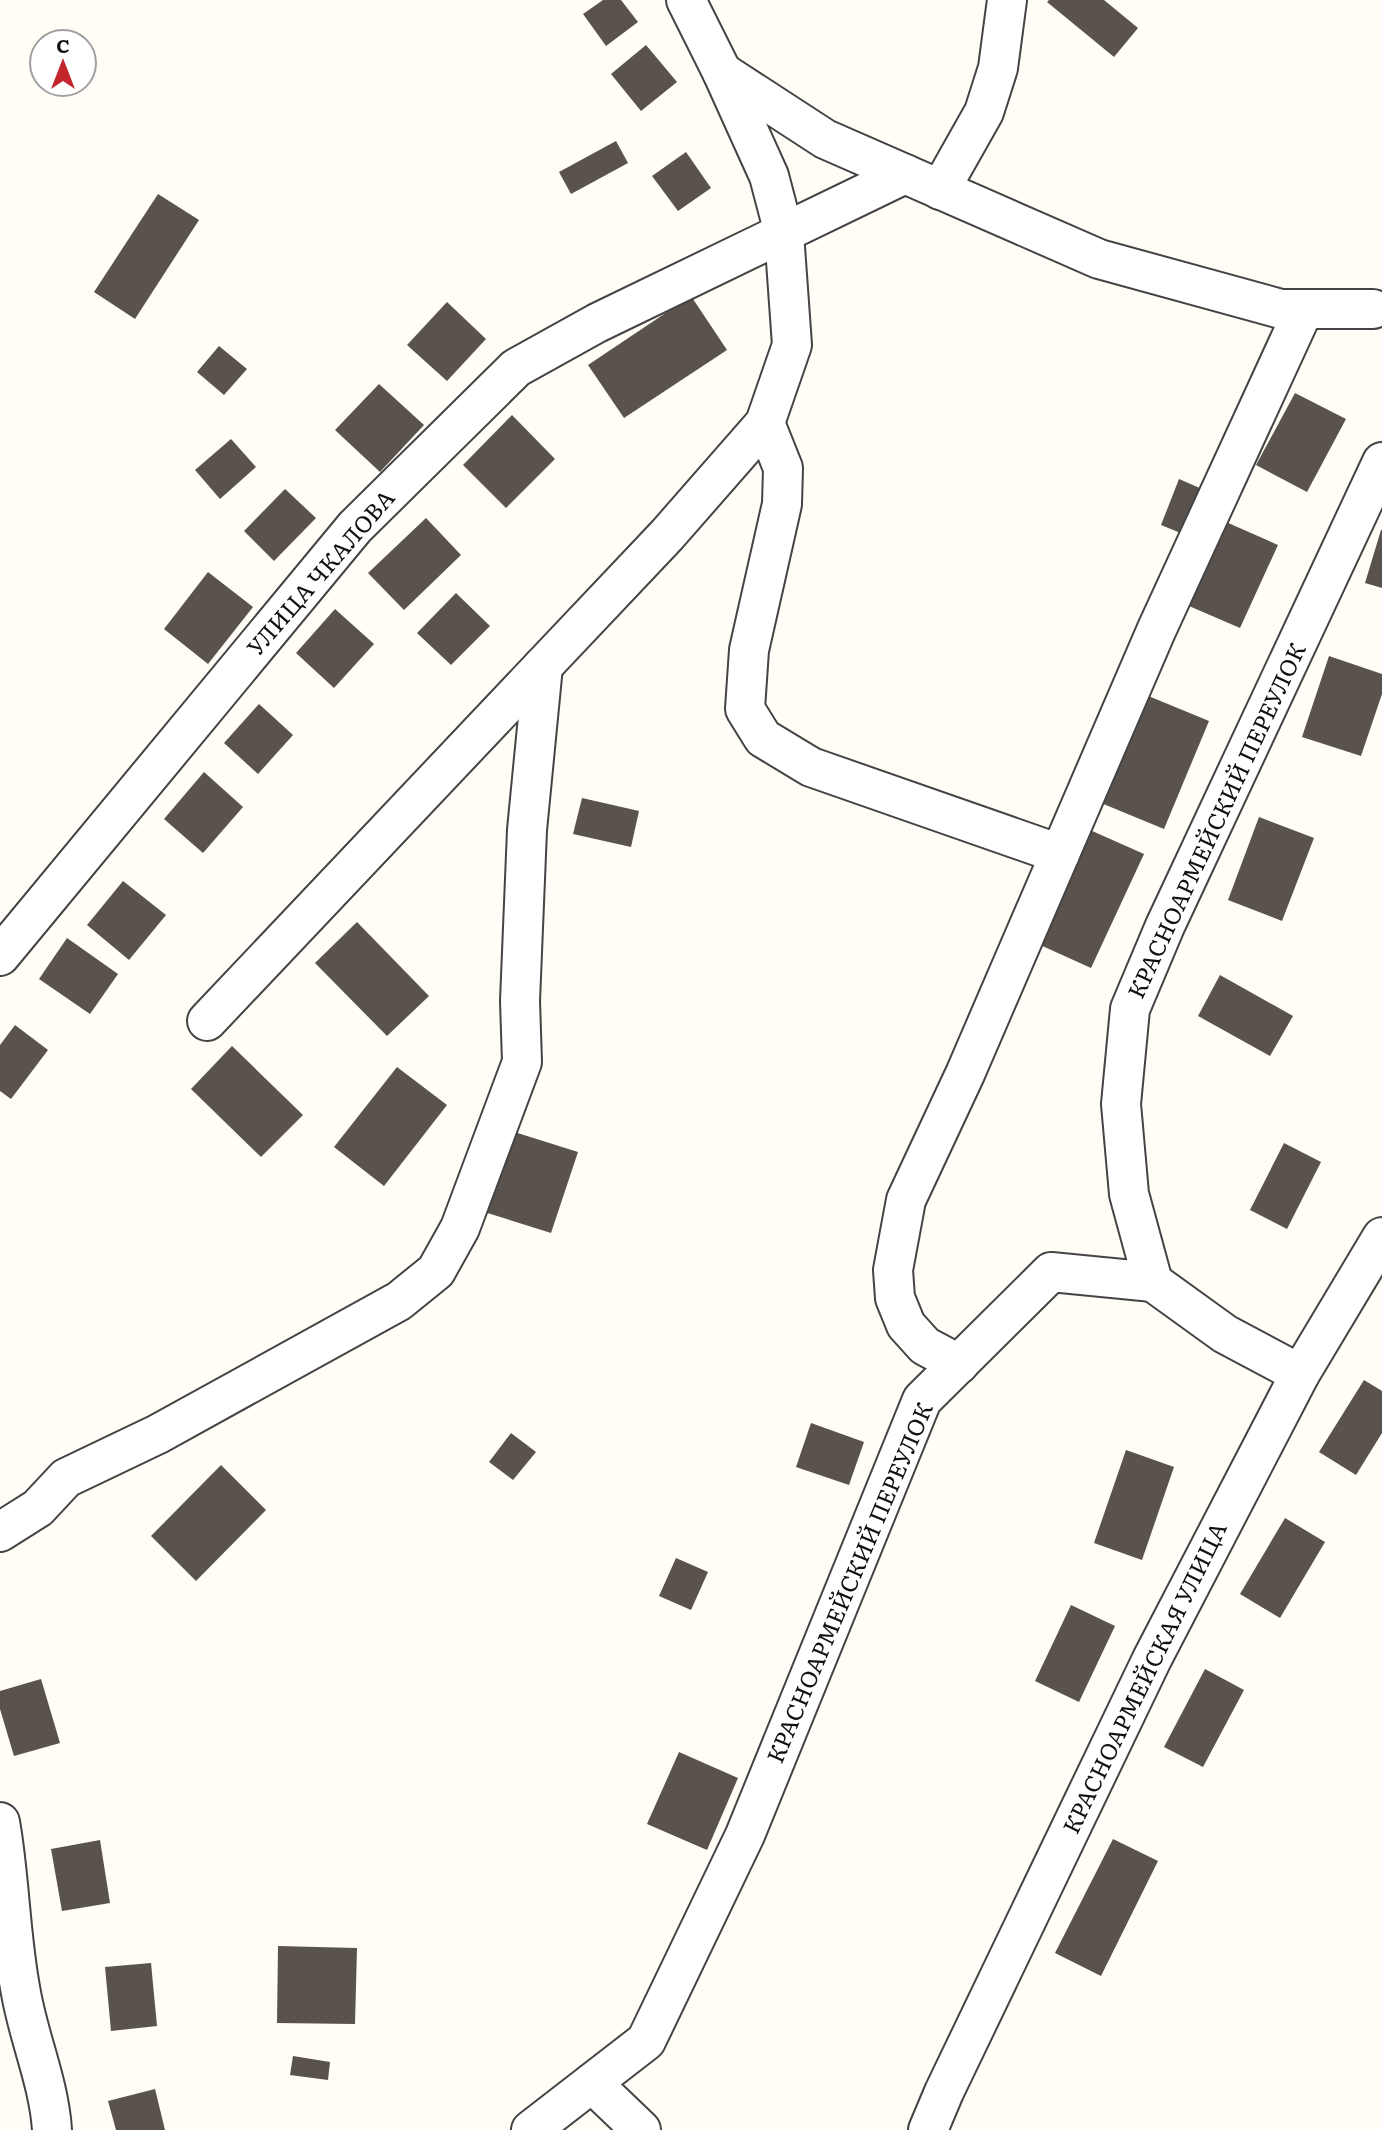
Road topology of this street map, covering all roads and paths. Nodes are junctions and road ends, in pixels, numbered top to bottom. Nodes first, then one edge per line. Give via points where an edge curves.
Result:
1 (686, 0) edge
2 (1007, 0) edge
3 (722, 72) junction
4 (905, 174) junction
5 (940, 190) junction
6 (784, 233) junction
7 (1304, 309) junction
8 (1379, 313) edge
9 (765, 424) junction
10 (1382, 462) edge
11 (544, 666) junction
12 (1060, 854) junction
13 (0, 956) edge
14 (206, 1021) dead end
15 (1382, 1237) edge
16 (1153, 1282) junction
17 (959, 1364) junction
18 (1300, 1374) junction
19 (0, 1532) edge
20 (0, 1822) edge
21 (592, 2083) junction
22 (52, 2130) edge
23 (531, 2130) edge
24 (641, 2130) edge
25 (928, 2130) edge

1 - 3 street
2 - 5 street via 998,68 984,112
3 - 4 street via 825,139
3 - 6 street via 768,176
4 - 5 street
4 - 6 street, УЛИЦА ЧКАЛОВА
5 - 7 street via 1099,259 1281,309
6 - 9 street via 792,345
6 - 13 street, УЛИЦА ЧКАЛОВА via 597,323 516,368 355,527
7 - 8 street
7 - 12 street via 1156,631
9 - 11 street
9 - 12 street via 783,468 782,504 750,650 745,709 763,738 811,767
10 - 16 street, КРАСНОАРМЕЙСКИЙ ПЕРЕУЛОК via 1130,1009 1121,1104 1129,1194
11 - 14 street
11 - 19 street via 527,830 522,1062 460,1228 436,1271 399,1301 158,1434 66,1478 38,1508
12 - 17 street via 906,1200 893,1270 895,1298 906,1325 925,1346
15 - 18 street, КРАСНОАРМЕЙСКАЯ УЛИЦА
16 - 17 street, КРАСНОАРМЕЙСКИЙ ПЕРЕУЛОК via 1051,1272
16 - 18 street via 1225,1334
17 - 21 street, КРАСНОАРМЕЙСКИЙ ПЕРЕУЛОК via 922,1400 745,1835 646,2042
18 - 25 street, КРАСНОАРМЕЙСКАЯ УЛИЦА via 1146,1671
20 - 22 street via 21,1996 51,2109
21 - 23 street, КРАСНОАРМЕЙСКИЙ ПЕРЕУЛОК
21 - 24 street

